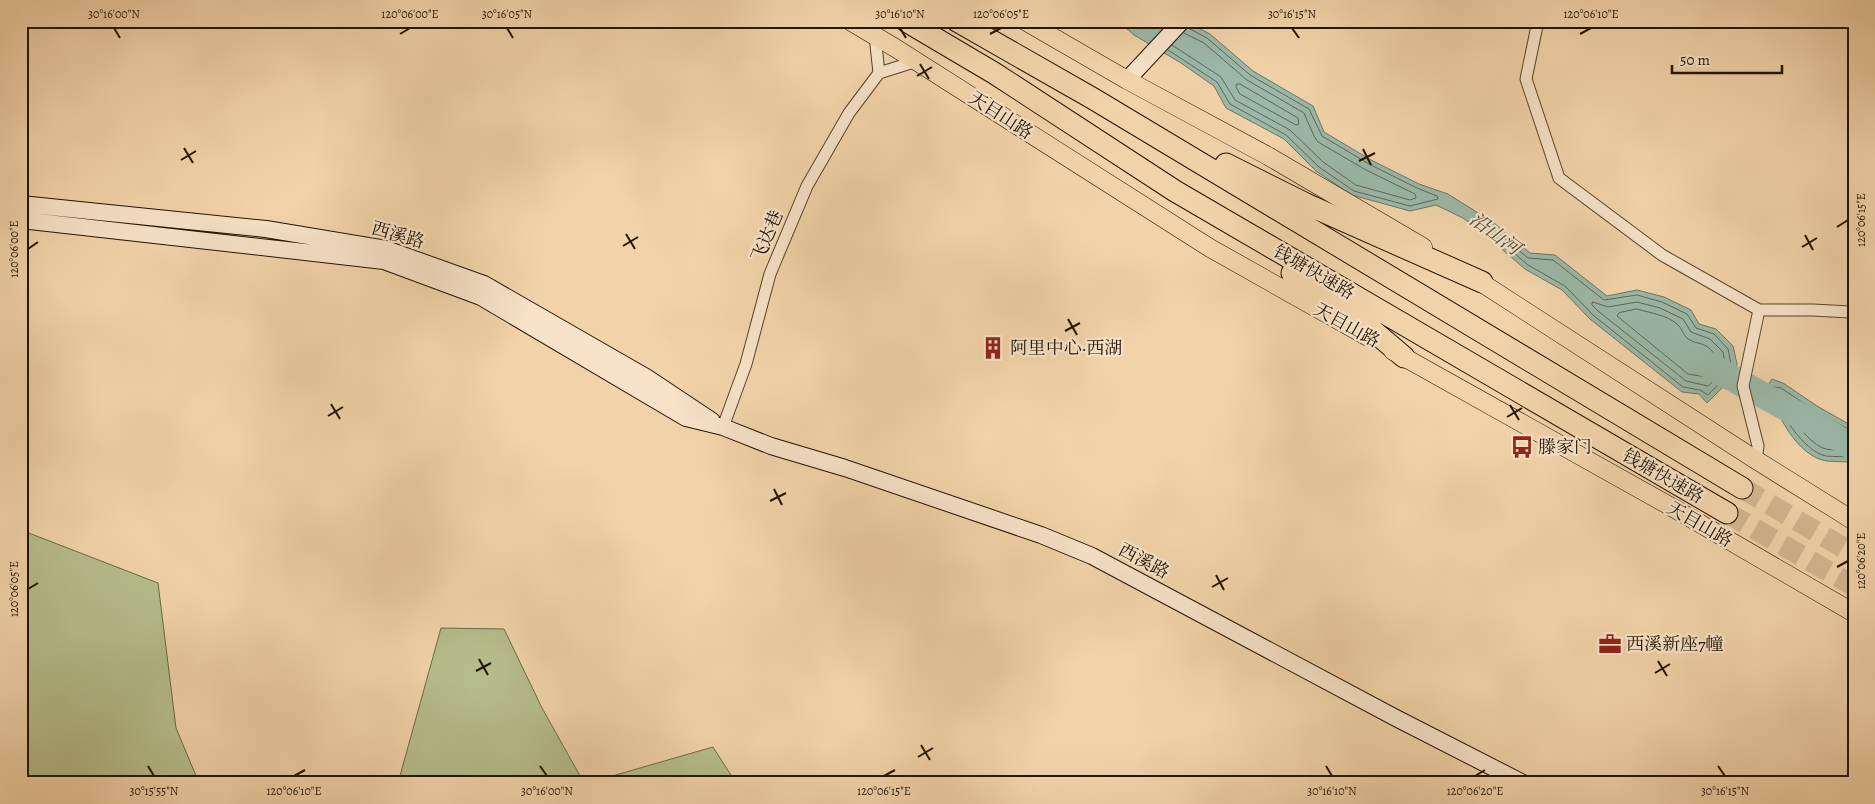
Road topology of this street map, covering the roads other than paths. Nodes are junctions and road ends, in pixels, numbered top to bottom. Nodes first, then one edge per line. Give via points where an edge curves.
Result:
1 (850, 21) edge
2 (906, 21) edge
3 (958, 21) edge
4 (1025, 21) edge
5 (1182, 21) edge
6 (1538, 21) edge
7 (875, 36) junction
8 (917, 61) junction
9 (879, 73) junction
10 (1127, 80) junction
11 (1092, 98) junction
12 (1175, 190) junction
13 (21, 204) edge
14 (21, 220) edge
15 (1482, 282) junction
16 (1759, 310) junction
17 (1854, 314) edge
18 (1404, 357) junction
19 (723, 427) junction
20 (1756, 460) junction
21 (1742, 488) tunnel mouth
22 (1727, 514) tunnel mouth
23 (1854, 521) edge
24 (1854, 613) edge
25 (1523, 783) edge

1 - 7 main road, 天目山路
2 - 12 highway, 钱塘快速路 via 994,73
3 - 11 highway, 钱塘快速路
4 - 10 main road
5 - 10 main road
6 - 16 street via 1526,79 1559,178 1662,255
7 - 8 main road, 天目山路
7 - 9 street
8 - 9 street
8 - 18 main road, 天目山路 via 1210,248
9 - 19 street, 飞达巷 via 849,113 807,186 770,274 746,364
10 - 15 main road via 1268,156
11 - 15 highway via 1306,204
11 - 21 highway, 钱塘快速路
12 - 18 highway via 1371,329
12 - 22 highway, 钱塘快速路
13 - 19 main road, 西溪路 via 266,229 386,249 484,284 646,377
14 - 19 main road, 西溪路 via 384,261 481,296 686,418
15 - 20 main road
16 - 17 street
16 - 20 street via 1743,386 1758,446
18 - 24 main road, 天目山路
19 - 25 main road, 西溪路 via 771,446 1041,535 1092,556
20 - 23 main road

